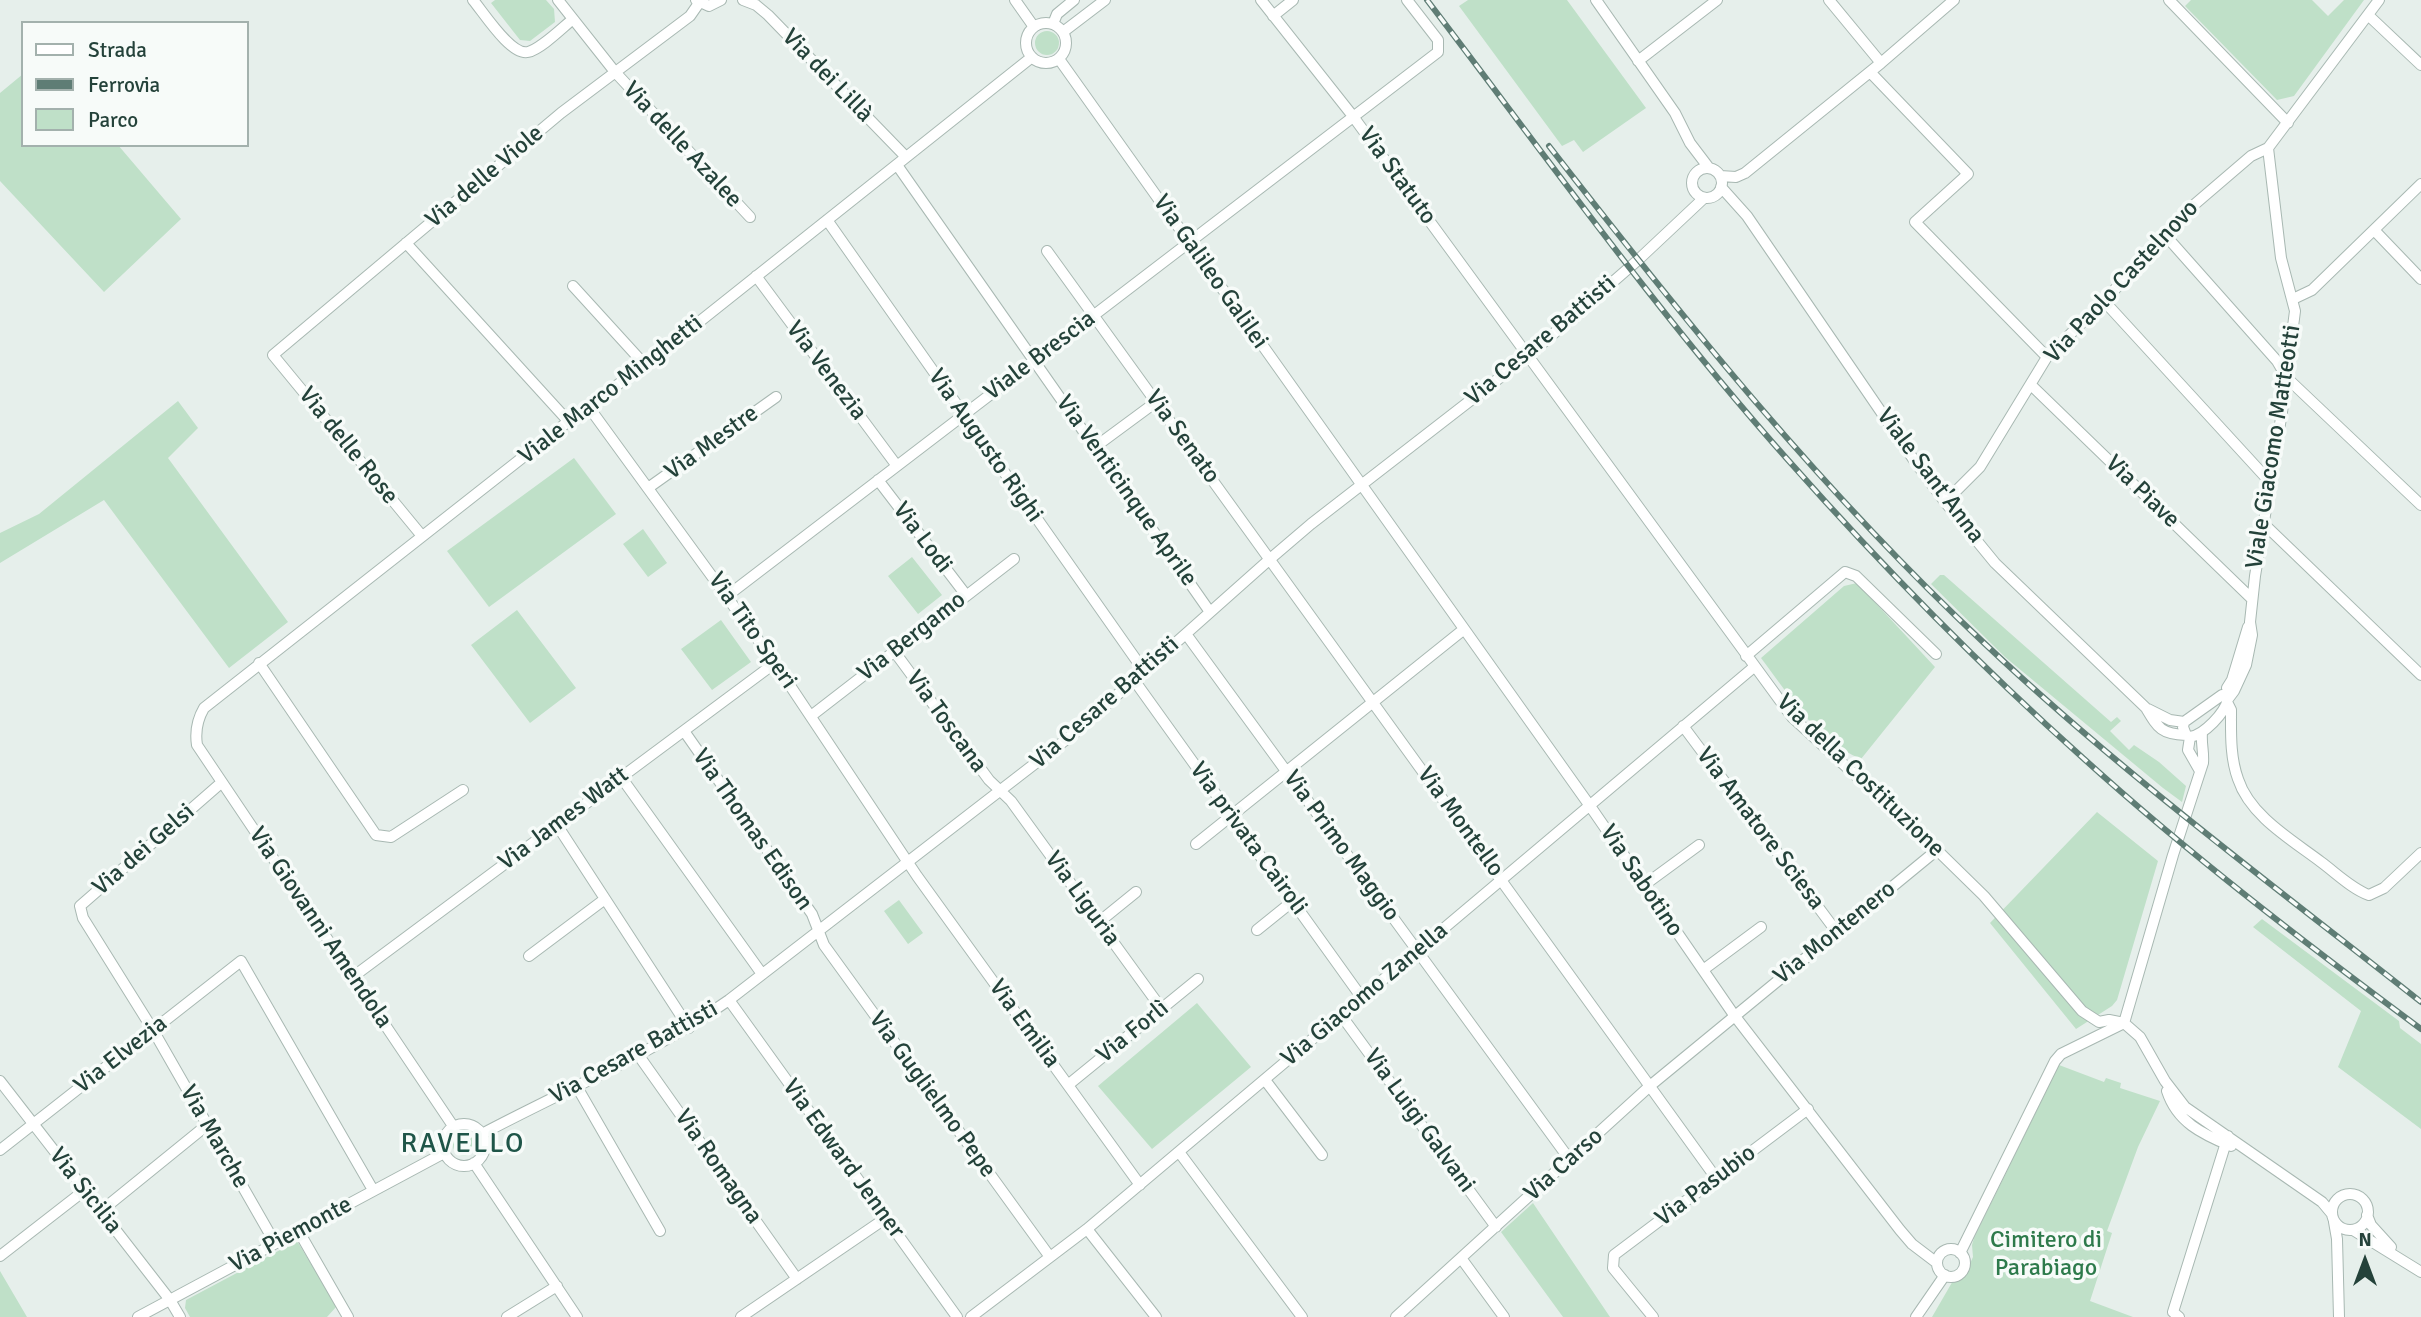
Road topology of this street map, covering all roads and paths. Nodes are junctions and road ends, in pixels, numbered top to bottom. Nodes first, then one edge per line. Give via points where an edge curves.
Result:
1 (473, 0) edge
2 (558, 0) edge
3 (721, 0) edge
4 (743, 0) edge
5 (1015, 0) edge
6 (1074, 0) edge
7 (1105, 0) edge
8 (1261, 0) edge
9 (1293, 0) edge
10 (1407, 0) edge
11 (1596, 0) edge
12 (1717, 0) edge
13 (1829, 0) edge
14 (1954, 0) edge
15 (2169, 0) edge
16 (2379, 0) edge
17 (698, 1) edge
18 (758, 2) edge
19 (2368, 15) junction
20 (1273, 16) junction
21 (573, 19) junction
22 (1053, 24) junction
23 (1034, 27) junction
24 (1063, 32) junction
25 (1032, 57) junction
26 (1059, 59) junction
27 (1638, 61) junction
28 (1881, 63) junction
29 (2421, 65) edge
30 (615, 72) junction
31 (1870, 72) junction
32 (1352, 115) junction
33 (2288, 123) junction
34 (1690, 143) junction
35 (2268, 149) junction
36 (901, 161) junction
37 (1709, 168) junction
38 (1694, 175) junction
39 (1721, 182) junction
40 (2421, 184) edge
41 (1693, 190) junction
42 (1706, 198) junction
43 (1686, 213) junction
44 (1747, 216) junction
45 (750, 217) dead end
46 (827, 220) junction
47 (2374, 230) junction
48 (2166, 236) junction
49 (1189, 242) junction
50 (406, 243) junction
51 (1047, 251) dead end
52 (756, 276) junction
53 (2421, 279) edge
54 (573, 286) dead end
55 (2293, 299) junction
56 (2104, 301) junction
57 (1094, 315) junction
58 (273, 355) joint
59 (1529, 355) junction
60 (2047, 357) junction
61 (1034, 361) junction
62 (645, 365) junction
63 (2287, 378) junction
64 (2031, 385) junction
65 (776, 397) dead end
66 (1156, 402) junction
67 (588, 406) junction
68 (964, 415) junction
69 (569, 422) junction
70 (1095, 447) junction
71 (897, 466) junction
72 (878, 480) junction
73 (2270, 482) junction
74 (1360, 485) junction
75 (648, 488) junction
76 (1945, 502) junction
77 (2421, 505) edge
78 (2264, 524) junction
79 (422, 536) junction
80 (1014, 559) dead end
81 (1270, 559) junction
82 (727, 596) junction
83 (966, 596) junction
84 (2252, 599) junction
85 (1210, 612) junction
86 (1463, 630) junction
87 (1186, 634) junction
88 (894, 651) junction
89 (1936, 654) dead end
90 (1746, 656) junction
91 (259, 663) junction
92 (775, 663) junction
93 (1754, 667) junction
94 (1144, 671) junction
95 (2421, 675) edge
96 (1133, 680) junction
97 (2226, 699) junction
98 (1374, 704) junction
99 (2146, 708) junction
100 (811, 716) junction
101 (2184, 722) junction
102 (1683, 726) junction
103 (197, 727) joint
104 (684, 731) junction
105 (2202, 733) junction
106 (2188, 736) junction
107 (2200, 771) junction
108 (1287, 772) junction
109 (621, 778) junction
110 (221, 783) junction
111 (463, 790) dead end
112 (1001, 791) junction
113 (1590, 806) junction
114 (1232, 816) junction
115 (556, 825) junction
116 (1196, 844) dead end
117 (1699, 845) dead end
118 (1937, 850) junction
119 (2421, 853) edge
120 (909, 861) junction
121 (1502, 880) junction
122 (1643, 886) junction
123 (1136, 892) dead end
124 (605, 899) junction
125 (1293, 901) junction
126 (1099, 922) junction
127 (1761, 927) dead end
128 (818, 930) junction
129 (1257, 930) dead end
130 (1836, 931) junction
131 (1417, 951) junction
132 (529, 956) dead end
133 (1703, 971) junction
134 (762, 974) junction
135 (354, 976) junction
136 (1198, 979) dead end
137 (1362, 998) junction
138 (729, 1000) junction
139 (1161, 1009) junction
140 (1341, 1015) junction
141 (1734, 1015) junction
142 (2124, 1023) junction
143 (690, 1028) junction
144 (153, 1030) junction
145 (639, 1056) junction
146 (1265, 1080) junction
147 (0, 1082) edge
148 (1068, 1085) junction
149 (1651, 1085) junction
150 (577, 1087) junction
151 (1808, 1109) junction
152 (33, 1124) junction
153 (207, 1125) junction
154 (453, 1126) junction
155 (482, 1135) junction
156 (2227, 1140) junction
157 (0, 1150) edge
158 (1179, 1152) junction
159 (444, 1153) junction
160 (1321, 1155) dead end
161 (1570, 1160) junction
162 (474, 1163) junction
163 (1716, 1178) junction
164 (1139, 1185) junction
165 (2300, 1185) junction
166 (373, 1190) junction
167 (85, 1191) junction
168 (2341, 1196) junction
169 (101, 1211) junction
170 (2367, 1215) junction
171 (2332, 1217) junction
172 (886, 1218) junction
173 (1496, 1227) junction
174 (1087, 1229) junction
175 (298, 1230) junction
176 (2352, 1230) junction
177 (660, 1231) dead end
178 (275, 1243) junction
179 (2337, 1252) junction
180 (1960, 1253) junction
181 (0, 1256) edge
182 (1050, 1257) junction
183 (1461, 1258) junction
184 (2402, 1259) junction
185 (1937, 1263) junction
186 (2421, 1272) edge
187 (1945, 1275) junction
188 (797, 1279) junction
189 (557, 1286) junction
190 (170, 1300) junction
191 (2176, 1315) edge
192 (346, 1316) edge
193 (138, 1317) edge
194 (180, 1317) edge
195 (507, 1317) edge
196 (577, 1317) edge
197 (741, 1317) edge
198 (957, 1317) edge
199 (971, 1317) edge
200 (1156, 1317) edge
201 (1301, 1317) edge
202 (1396, 1317) edge
203 (1504, 1317) edge
204 (1653, 1317) edge
205 (1916, 1317) edge
206 (2339, 1317) edge

1 - 21 street via 511,46 525,53
2 - 21 street, Via delle Azalee
3 - 17 street via 709,6
4 - 18 street, Via dei Lillà
5 - 23 street
6 - 22 street via 1057,14
7 - 24 street
8 - 20 street, Via Statuto
9 - 20 street
10 - 32 street, Viale Brescia via 1438,40 1438,51
11 - 27 street
12 - 27 street
13 - 28 street
14 - 28 street
15 - 33 street
16 - 19 street
17 - 30 street, Via delle Viole via 690,16
18 - 36 street, Via dei Lillà
19 - 29 street
19 - 33 street
20 - 32 street, Via Statuto
21 - 30 street, Via delle Azalee
22 - 23 street
22 - 24 street
23 - 25 street via 1027,39
24 - 26 street via 1066,49
25 - 26 street via 1043,63
25 - 36 street, Viale Marco Minghetti
26 - 49 street, Via Galileo Galilei
27 - 34 street
28 - 31 street
30 - 45 street, Via delle Azalee
30 - 50 street, Via delle Viole
31 - 39 street via 1745,173
31 - 60 street via 1968,174 1915,222
32 - 49 street, Viale Brescia
32 - 59 street, Via Statuto
33 - 35 street
34 - 37 street
34 - 38 street
35 - 48 street, Via Paolo Castelnovo via 2251,156
35 - 55 street, Viale Giacomo Matteotti via 2281,258
36 - 46 street, Viale Marco Minghetti
36 - 61 street, Via Venticinque Aprile
37 - 38 street
37 - 39 street
38 - 41 street
39 - 42 street via 1717,195
39 - 44 street, Viale Sant'Anna
40 - 47 street
41 - 42 street
41 - 43 street, Via Cesare Battisti
42 - 43 street, Via Cesare Battisti
42 - 44 street, Viale Sant'Anna
43 - 59 street, Via Cesare Battisti
44 - 76 street, Viale Sant'Anna
46 - 52 street, Viale Marco Minghetti
46 - 68 street, Via Augusto Righi
47 - 53 street
47 - 55 street via 2312,290
48 - 56 street, Via Paolo Castelnovo
48 - 63 street
49 - 57 street, Viale Brescia
49 - 74 street, Via Galileo Galilei
50 - 58 street, Via delle Viole
50 - 69 street
51 - 57 street, Via Senato
52 - 62 street, Viale Marco Minghetti
52 - 71 street, Via Venezia
54 - 62 street
55 - 63 street, Viale Giacomo Matteotti
56 - 60 street, Via Paolo Castelnovo
56 - 73 street
57 - 61 street, Viale Brescia
57 - 66 street, Via Senato
58 - 79 street, Via delle Rose
59 - 74 street, Via Cesare Battisti
59 - 90 street, Via della Costituzione
60 - 64 street, Via Paolo Castelnovo
61 - 68 street, Viale Brescia
61 - 70 street, Via Venticinque Aprile
62 - 67 street, Viale Marco Minghetti
63 - 73 street, Viale Giacomo Matteotti
63 - 77 street
64 - 76 street, Via Paolo Castelnovo via 1980,467
64 - 84 street, Via Piave
65 - 75 street, Via Mestre
66 - 70 street
66 - 81 street, Via Senato
67 - 69 street, Viale Marco Minghetti
67 - 75 street, Via Tito Speri
68 - 71 street, Viale Brescia
68 - 94 street, Via Augusto Righi
69 - 79 street, Viale Marco Minghetti
70 - 85 street, Via Venticinque Aprile
71 - 72 street, Viale Brescia
72 - 82 street, Viale Brescia
72 - 83 street, Via Lodi
73 - 78 street, Viale Giacomo Matteotti
74 - 81 street, Via Cesare Battisti
74 - 86 street, Via Sabotino
75 - 82 street, Via Tito Speri
76 - 99 street, Viale Sant'Anna via 1995,563
78 - 84 street, Viale Giacomo Matteotti
78 - 95 street
79 - 91 street, Viale Marco Minghetti
80 - 83 street, Via Bergamo
81 - 85 street, Via Cesare Battisti
81 - 98 street, Via Montello
82 - 92 street, Via Tito Speri
83 - 88 street, Via Bergamo
84 - 97 street, Viale Giacomo Matteotti via 2246,664
85 - 87 street, Via Cesare Battisti
86 - 98 street
86 - 113 street, Via Sabotino
87 - 94 street, Via Cesare Battisti
87 - 108 street, Via Primo Maggio
88 - 100 street, Via Bergamo
88 - 112 street, Via Toscana
89 - 90 street via 1856,576 1845,572
90 - 93 street, Via della Costituzione
91 - 103 street, Viale Marco Minghetti via 204,708
91 - 111 street via 376,835 391,837
92 - 100 street, Via Tito Speri
92 - 104 street, Via James Watt
93 - 102 street, Via Giacomo Zanella
93 - 118 street, Via della Costituzione via 1792,717
94 - 96 street, Via Cesare Battisti
96 - 112 street, Via Cesare Battisti
96 - 114 street, Via privata Cairoli
97 - 101 street, Viale Giacomo Matteotti
97 - 105 street, Viale Giacomo Matteotti
97 - 119 street via 2231,710 2234,764 2245,795 2294,842 2369,895 2384,888
98 - 108 street
98 - 121 street, Via Montello
99 - 101 street, Viale Sant'Anna
99 - 106 street, Viale Sant'Anna via 2163,731
100 - 120 street, Via Tito Speri
101 - 106 street
102 - 113 street, Via Giacomo Zanella
102 - 130 street, Via Amatore Sciesa
103 - 110 street, Via Giovanni Amendola via 197,745
104 - 109 street, Via James Watt
104 - 128 street, Via Thomas Edison via 812,914
105 - 106 street, Viale Giacomo Matteotti
105 - 107 street
106 - 107 street via 2188,750
107 - 142 street
108 - 114 street
108 - 131 street, Via Primo Maggio
109 - 115 street, Via James Watt
109 - 134 street
110 - 135 street, Via Giovanni Amendola
110 - 144 street, Via dei Gelsi via 80,906 83,918
112 - 120 street, Via Cesare Battisti
112 - 126 street, Via Liguria
113 - 121 street, Via Giacomo Zanella
113 - 122 street, Via Sabotino
114 - 116 street
114 - 125 street, Via privata Cairoli
115 - 124 street
115 - 135 street, Via James Watt
117 - 122 street
118 - 130 street, Via Montenero
118 - 142 street, Via della Costituzione via 1990,903 2082,1011 2099,1021
120 - 128 street, Via Cesare Battisti
120 - 148 street, Via Emilia
121 - 131 street, Via Giacomo Zanella
121 - 149 street, Via Montello
122 - 133 street, Via Sabotino
123 - 126 street
124 - 132 street
124 - 143 street
125 - 129 street
125 - 137 street, Via privata Cairoli
126 - 139 street, Via Liguria
127 - 133 street
128 - 134 street, Via Cesare Battisti
128 - 182 street, Via Guglielmo Pepe via 824,945
130 - 141 street, Via Montenero
131 - 137 street, Via Giacomo Zanella
131 - 161 street, Via Primo Maggio
133 - 141 street, Via Sabotino
134 - 138 street, Via Cesare Battisti
135 - 154 street, Via Giovanni Amendola
136 - 139 street, Via Forlì
137 - 140 street, Via Giacomo Zanella
138 - 143 street, Via Cesare Battisti
138 - 172 street, Via Edward Jenner
139 - 148 street, Via Forlì
140 - 146 street, Via Giacomo Zanella
140 - 173 street, Via Luigi Galvani
141 - 149 street, Via Carso
141 - 151 street, Via Sabotino
142 - 156 street via 2140,1037 2177,1113 2199,1132
142 - 180 street via 2055,1061
143 - 145 street, Via Cesare Battisti
144 - 152 street, Via Elvezia
144 - 153 street, Via Marche
144 - 166 street, Via Elvezia via 242,961
145 - 150 street, Via Cesare Battisti
145 - 188 street, Via Romagna
146 - 158 street, Via Giacomo Zanella
146 - 160 street
147 - 152 street, Via Sicilia
148 - 164 street, Via Emilia
149 - 161 street, Via Carso
149 - 163 street, Via Montello
150 - 155 street, Via Cesare Battisti
150 - 177 street
151 - 163 street, Via Pasubio
151 - 185 street, Via Sabotino via 1900,1230
152 - 157 street, Via Elvezia
152 - 167 street, Via Sicilia
153 - 169 street
153 - 178 street, Via Marche
154 - 155 street via 469,1124
154 - 159 street via 443,1138
155 - 162 street via 484,1151
156 - 165 street
156 - 191 street
158 - 164 street, Via Giacomo Zanella
158 - 201 street
159 - 162 street via 457,1165
159 - 166 street, Via Piemonte
161 - 173 street, Via Carso
162 - 189 street
163 - 204 street, Via Pasubio via 1614,1255 1613,1268
164 - 174 street, Via Giacomo Zanella
165 - 168 street
165 - 171 street via 2322,1202
166 - 175 street, Via Piemonte
167 - 169 street, Via Sicilia
167 - 181 street
168 - 170 street via 2360,1198
168 - 171 street
169 - 190 street, Via Sicilia
170 - 176 street via 2363,1224
170 - 184 street
171 - 176 street via 2342,1228
171 - 179 street
172 - 188 street
172 - 198 street, Via Edward Jenner
173 - 183 street, Via Carso
174 - 182 street, Via Giacomo Zanella
174 - 200 street
175 - 178 street, Via Piemonte
175 - 192 street
176 - 179 street via 2342,1238
176 - 184 street
178 - 190 street, Via Piemonte
179 - 206 street
180 - 185 street via 1946,1250
180 - 187 street via 1963,1269 1955,1276
182 - 199 street, Via Giacomo Zanella
183 - 202 street, Via Carso
183 - 203 street
184 - 186 street
185 - 187 street
187 - 205 street
188 - 197 street
189 - 195 street
189 - 196 street
190 - 193 street, Via Piemonte
190 - 194 street, Via Sicilia

